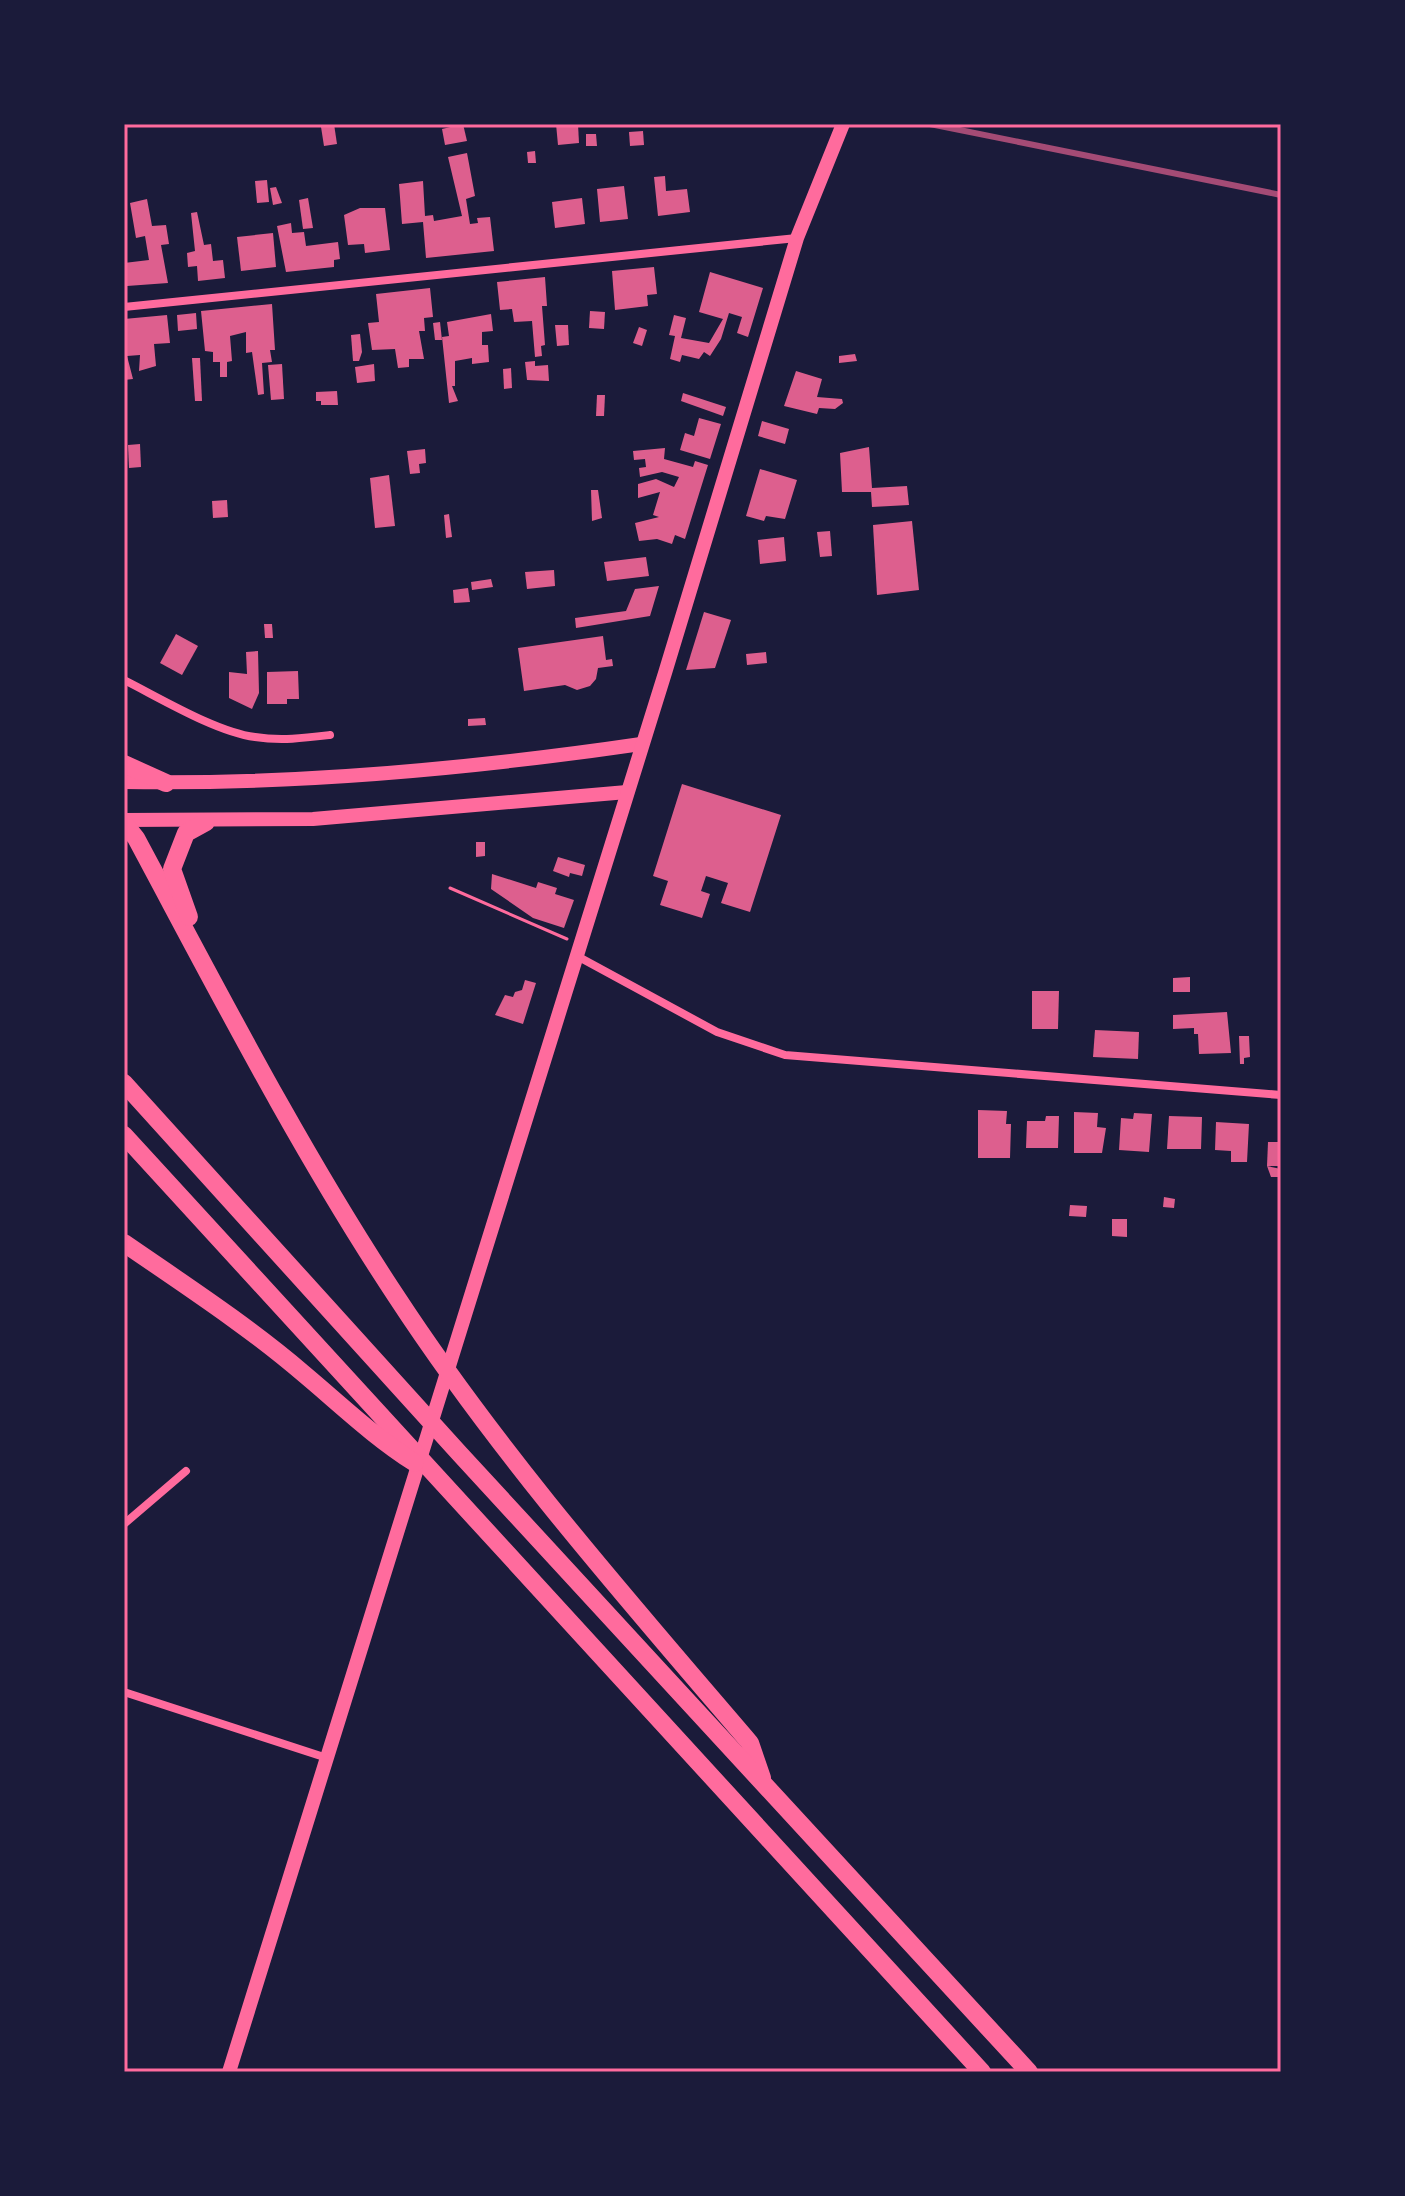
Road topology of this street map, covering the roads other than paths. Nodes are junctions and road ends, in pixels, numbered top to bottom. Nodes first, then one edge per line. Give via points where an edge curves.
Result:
1 (843, 124) edge
2 (797, 238) junction
3 (124, 307) edge
4 (124, 680) edge
5 (330, 735) dead end
6 (641, 744) junction
7 (124, 764) edge
8 (124, 782) edge
9 (166, 783) junction
10 (627, 792) junction
11 (124, 822) edge
12 (206, 822) junction
13 (579, 950) junction
14 (202, 958) junction
15 (124, 1083) edge
16 (1281, 1095) edge
17 (124, 1135) edge
18 (124, 1243) edge
19 (186, 1471) dead end
20 (438, 1478) junction
21 (124, 1524) edge
22 (124, 1692) edge
23 (327, 1758) junction
24 (764, 1785) junction
25 (229, 2072) edge
26 (982, 2072) edge
27 (1029, 2072) edge

1 - 2 main road
2 - 3 street
2 - 6 main road
4 - 5 street via 253,737
6 - 9 main road via 515,763
6 - 10 main road
7 - 9 highway
8 - 9 main road
10 - 12 main road via 313,819
10 - 13 main road
11 - 12 main road
11 - 14 highway
12 - 14 highway via 186,833 172,869
13 - 16 street via 717,1032 785,1055
13 - 23 main road
14 - 24 highway via 326,1187 397,1298 482,1417 599,1565 750,1743
15 - 24 highway
17 - 20 highway
18 - 20 highway via 304,1373 375,1438
19 - 21 street
20 - 26 highway
22 - 23 street
23 - 25 main road
24 - 27 highway

